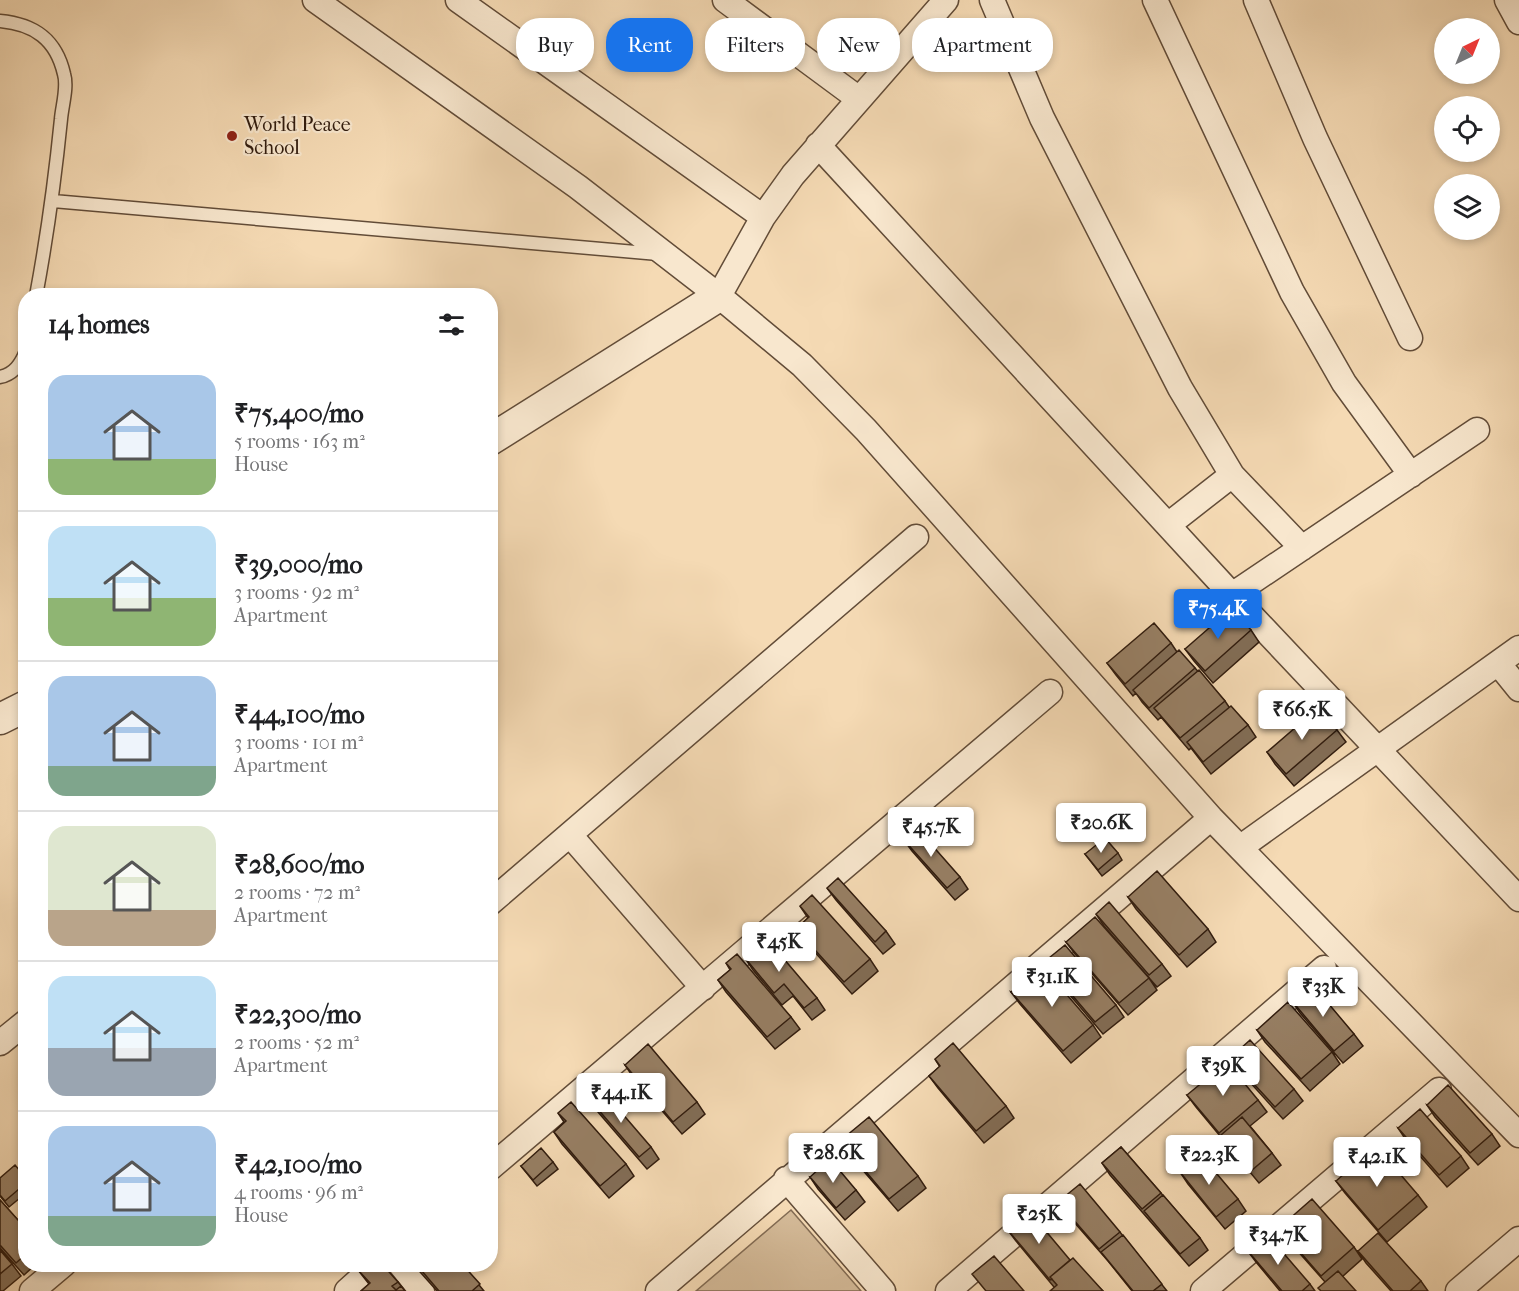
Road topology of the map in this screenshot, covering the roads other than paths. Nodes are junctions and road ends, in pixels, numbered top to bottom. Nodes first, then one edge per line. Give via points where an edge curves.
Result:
1 (315, 0) edge
2 (458, 0) edge
3 (725, 0) edge
4 (946, 0) edge
5 (992, 0) edge
6 (1155, 0) edge
7 (1256, 0) edge
8 (1507, 0) edge
9 (0, 21) edge
10 (1519, 22) edge
11 (859, 99) junction
12 (818, 145) junction
13 (53, 201) junction
14 (763, 217) junction
15 (666, 254) junction
16 (37, 288) edge
17 (719, 296) junction
18 (1410, 338) dead end
19 (18, 366) edge
20 (0, 377) edge
21 (1477, 430) dead end
22 (498, 436) edge
23 (1411, 475) junction
24 (1232, 476) junction
25 (1168, 525) junction
26 (916, 537) dead end
27 (1302, 548) junction
28 (1232, 595) junction
29 (1519, 648) edge
30 (1498, 663) junction
31 (1519, 689) edge
32 (1050, 692) dead end
33 (18, 710) edge
34 (0, 719) edge
35 (1379, 749) junction
36 (1211, 818) junction
37 (570, 835) junction
38 (1241, 847) junction
39 (498, 896) edge
40 (1519, 899) edge
41 (1324, 968) dead end
42 (703, 988) junction
43 (18, 1028) edge
44 (0, 1043) edge
45 (1439, 1090) edge
46 (1519, 1135) edge
47 (498, 1161) edge
48 (786, 1179) junction
49 (1519, 1239) edge
50 (55, 1272) edge
51 (368, 1272) edge
52 (407, 1272) edge
53 (32, 1291) edge
54 (347, 1291) edge
55 (422, 1291) edge
56 (658, 1291) edge
57 (883, 1291) edge
58 (948, 1291) edge
59 (1203, 1291) edge
60 (1458, 1291) edge

1 - 15 street
2 - 14 street
3 - 11 street
4 - 11 street
5 - 24 street via 1084,204 1180,388
6 - 23 street via 1292,292 1344,383
7 - 18 street via 1315,138
8 - 10 street
9 - 13 lane via 38,30 54,46 65,75
11 - 12 street
12 - 14 street
12 - 25 street
13 - 15 lane
13 - 16 lane
14 - 17 street
15 - 17 street
17 - 22 street
17 - 36 street via 802,365 866,430
19 - 20 lane
21 - 23 street
23 - 27 street
24 - 25 street
24 - 27 street
25 - 28 street
26 - 37 street
27 - 28 street
28 - 35 street
29 - 30 street
30 - 31 street
30 - 35 street
32 - 42 street
33 - 34 street
35 - 38 street
35 - 40 street
36 - 38 street
36 - 48 street
37 - 39 street
37 - 42 street
38 - 46 street
41 - 58 street
42 - 47 street
43 - 44 street
45 - 59 street
48 - 56 street
48 - 57 street
49 - 60 street
50 - 53 street
51 - 54 street
52 - 55 street

